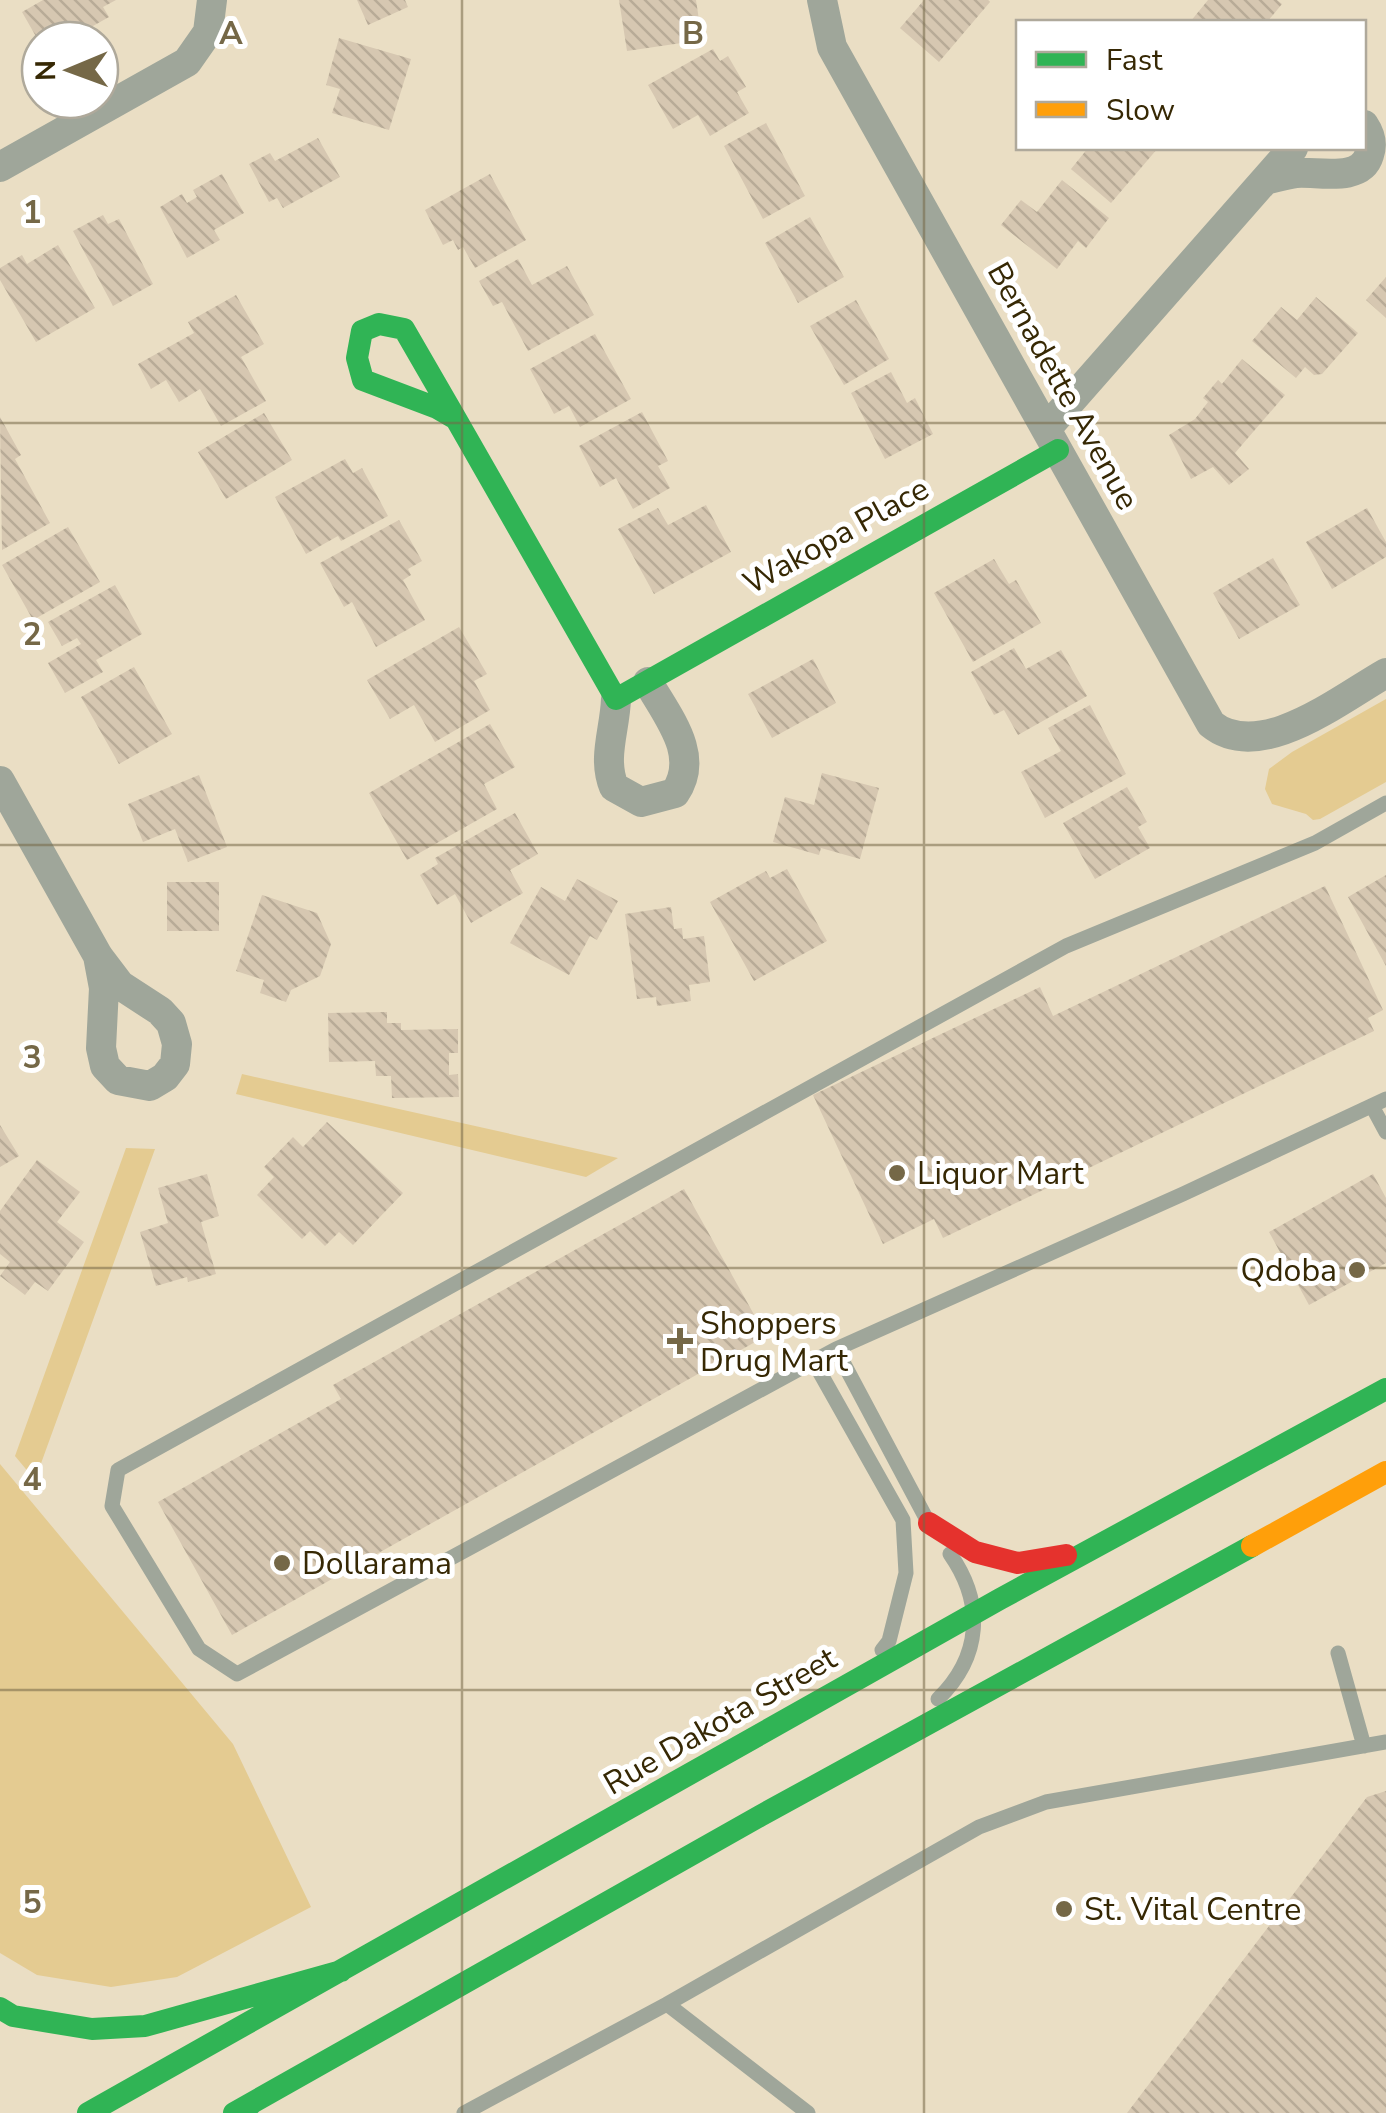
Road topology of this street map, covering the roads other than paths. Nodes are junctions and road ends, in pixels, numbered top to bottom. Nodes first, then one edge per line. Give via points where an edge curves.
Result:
1 (212, 0) edge
2 (822, 0) edge
3 (1366, 130) edge
4 (1292, 150) edge
5 (0, 167) edge
6 (1265, 180) junction
7 (456, 420) junction
8 (1052, 440) junction
9 (1386, 674) edge
10 (648, 682) junction
11 (616, 699) junction
12 (0, 780) edge
13 (1386, 803) edge
14 (98, 956) dead end
15 (1379, 1103) edge
16 (1386, 1132) edge
17 (836, 1349) junction
18 (814, 1362) junction
19 (1386, 1390) edge
20 (1386, 1472) edge
21 (1386, 1489) edge
22 (1340, 1497) junction
23 (929, 1523) junction
24 (1088, 1551) junction
25 (975, 1613) junction
26 (1338, 1653) dead end
27 (856, 1681) junction
28 (1386, 1742) edge
29 (892, 1744) junction
30 (1364, 1746) junction
31 (341, 1971) junction
32 (668, 2004) junction
33 (0, 2008) edge
34 (243, 2110) edge
35 (88, 2113) edge
36 (464, 2113) edge
37 (808, 2113) edge

1 - 5 street via 208,32 187,62
2 - 8 street, Bernadette Avenue via 832,46
3 - 6 street via 1370,152 1358,168
4 - 6 street
6 - 8 street
7 - 7 main road via 364,380 357,358 362,331 379,324 404,328
7 - 11 main road
8 - 9 street, Bernadette Avenue via 1212,724 1224,734 1250,740 1284,731
8 - 10 main road, Wakopa Place
10 - 11 main road, Wakopa Place
10 - 11 street via 684,746 683,781 674,793 642,802 614,788 607,760
12 - 14 street
13 - 18 lane via 1315,843 1032,964 118,1470 112,1506 199,1649 237,1674
15 - 16 lane
15 - 17 lane
17 - 18 lane
17 - 23 lane
18 - 27 lane via 902,1520 906,1573 889,1641
19 - 24 main road, Rue Dakota Street
20 - 22 main road
21 - 22 main road
22 - 29 main road
23 - 24 main road via 976,1552 1018,1563
23 - 25 lane via 956,1562
24 - 25 main road, Rue Dakota Street
25 - 27 main road, Rue Dakota Street
25 - 29 lane via 958,1679
26 - 30 lane
27 - 31 main road, Rue Dakota Street
28 - 30 lane
29 - 34 main road
30 - 32 lane via 1046,1802 970,1832
31 - 33 main road via 145,2026 92,2029
31 - 35 main road, Rue Dakota Street
32 - 36 lane
32 - 37 lane

